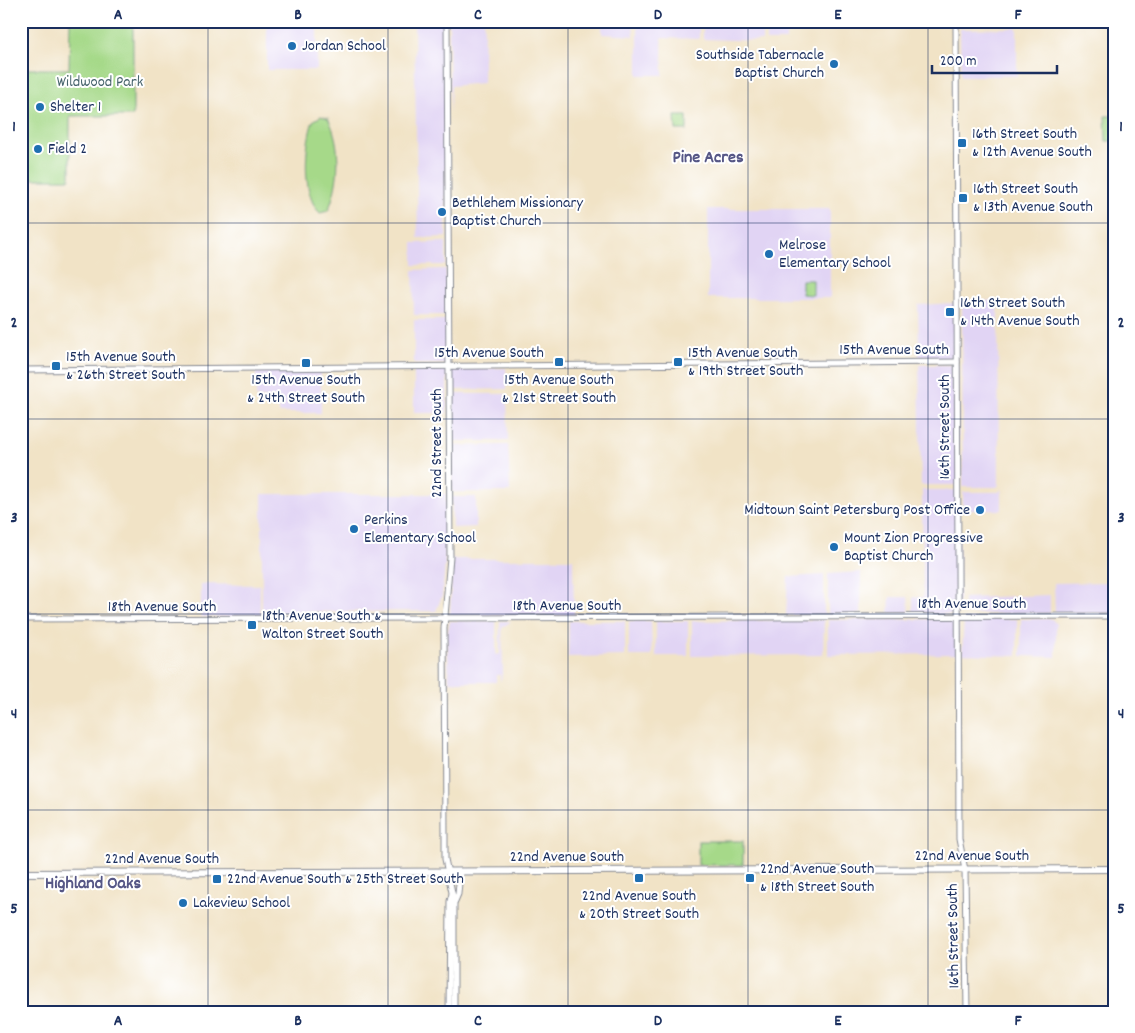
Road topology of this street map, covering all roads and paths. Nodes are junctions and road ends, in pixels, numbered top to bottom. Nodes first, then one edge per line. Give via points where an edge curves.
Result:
1 (447, 21) edge
2 (956, 21) edge
3 (957, 362) junction
4 (449, 366) junction
5 (21, 370) edge
6 (958, 616) junction
7 (1114, 616) edge
8 (21, 619) edge
9 (445, 619) junction
10 (1114, 869) edge
11 (965, 870) junction
12 (448, 872) junction
13 (460, 872) junction
14 (21, 873) edge
15 (452, 894) junction
16 (454, 902) junction
17 (449, 1012) edge
18 (454, 1012) edge
19 (968, 1012) edge

1 - 4 street, 22nd Street South
2 - 3 street, 16th Street South
3 - 4 street, 15th Avenue South
3 - 6 street, 16th Street South
4 - 5 street, 15th Avenue South
4 - 9 street, 22nd Street South via 450,556
6 - 7 street, 18th Avenue South
6 - 9 street, 18th Avenue South
6 - 11 street, 16th Street South via 959,839
8 - 9 street, 18th Avenue South
9 - 12 street, 22nd Street South via 445,859
10 - 11 main road, 22nd Avenue South
11 - 13 main road, 22nd Avenue South
11 - 19 street, 16th Street South
12 - 13 main road, 22nd Avenue South
12 - 14 main road, 22nd Avenue South
12 - 15 street, 22nd Street South
13 - 16 street
15 - 16 street, 22nd Street South
15 - 17 street, 22nd Street South
16 - 18 street, 22nd Street South

